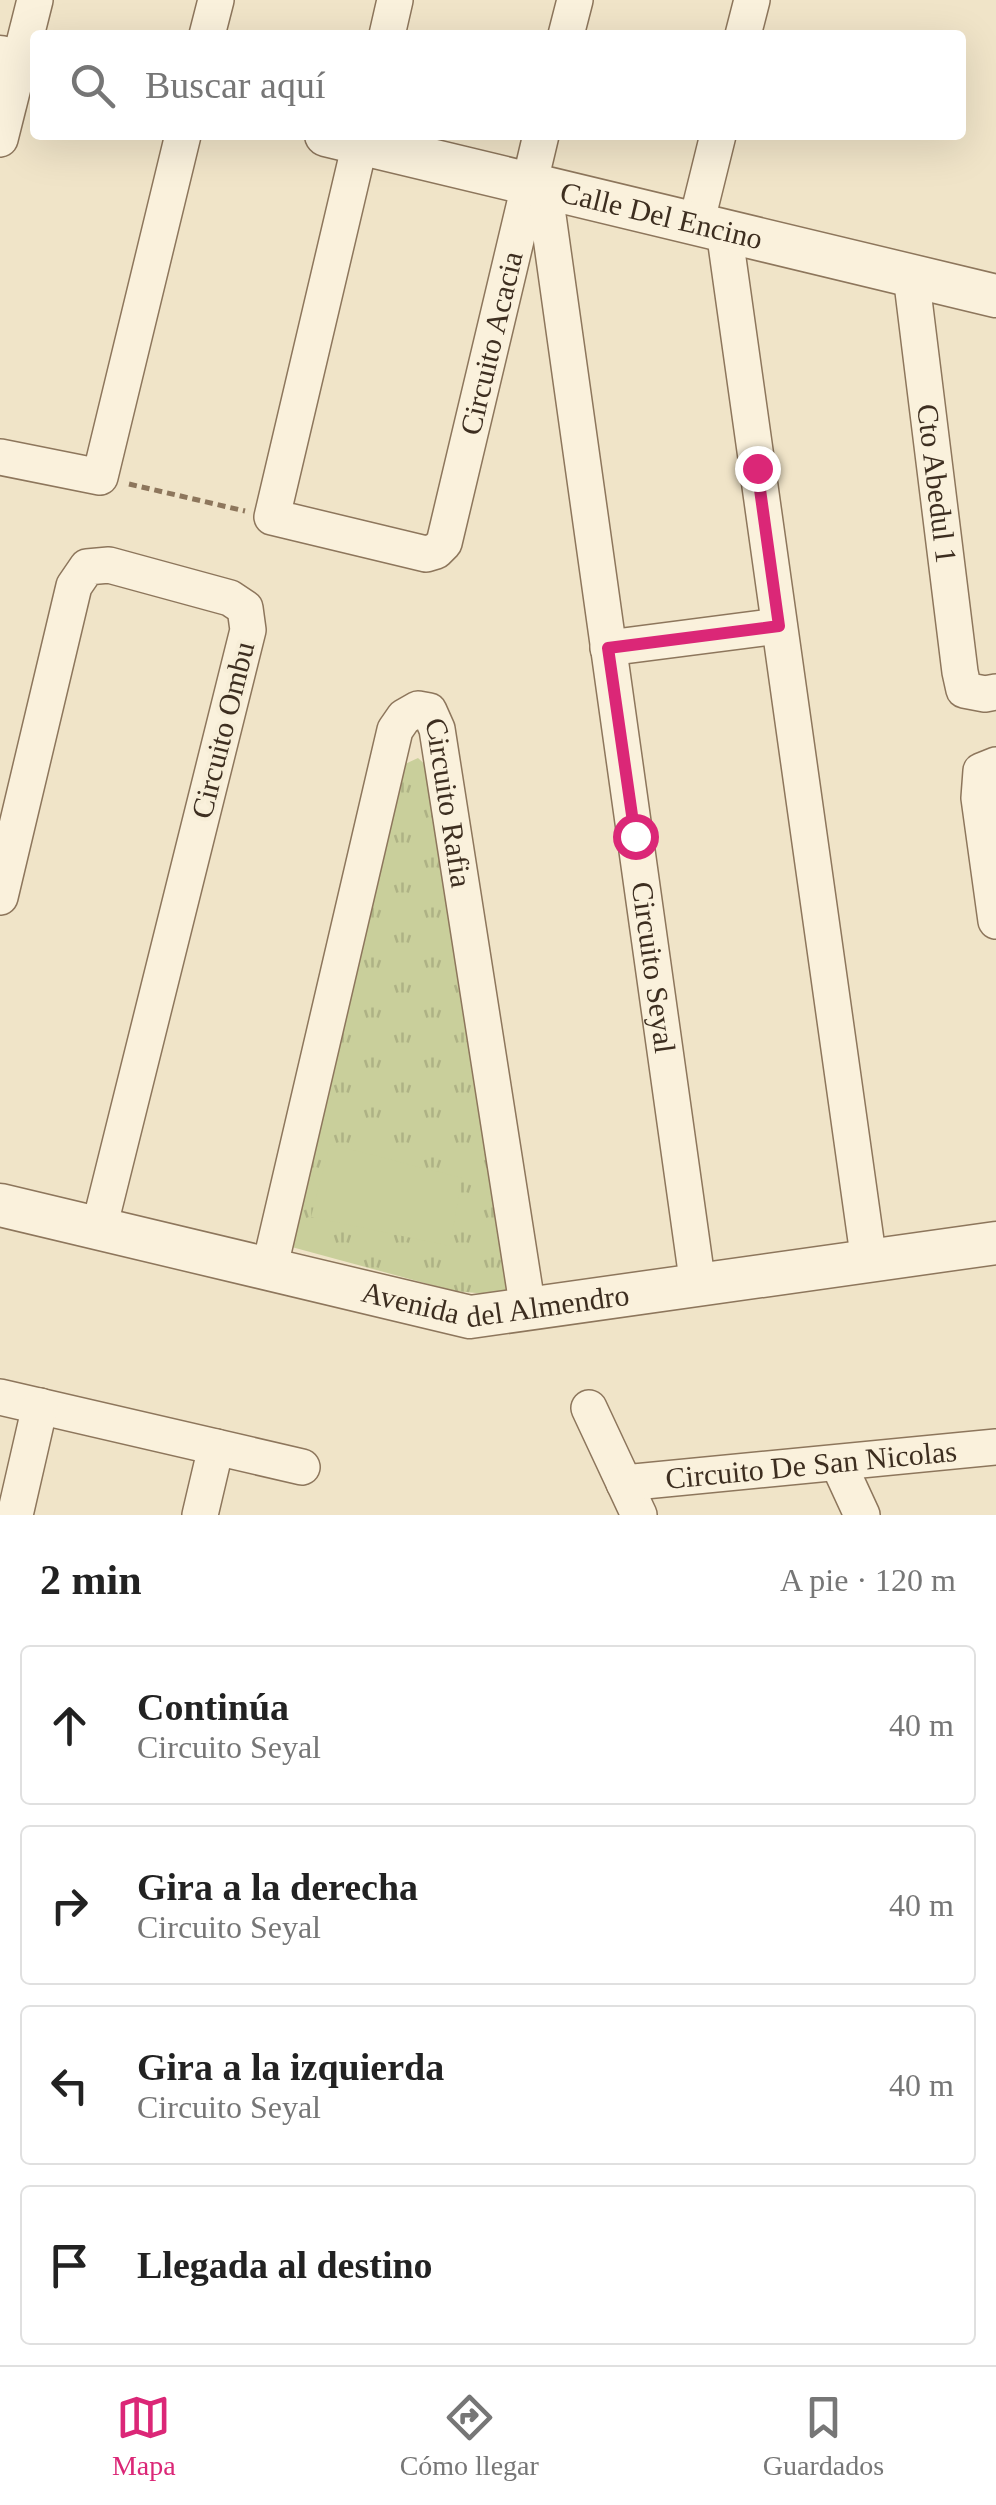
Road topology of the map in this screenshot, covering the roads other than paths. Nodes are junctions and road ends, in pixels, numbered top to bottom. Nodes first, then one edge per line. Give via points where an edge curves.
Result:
1 (35, 0) edge
2 (216, 0) edge
3 (395, 0) edge
4 (575, 0) edge
5 (752, 0) edge
6 (209, 30) edge
7 (387, 30) edge
8 (567, 30) edge
9 (744, 30) edge
10 (18, 61) edge
11 (0, 139) edge
12 (183, 140) edge
13 (349, 140) edge
14 (357, 140) edge
15 (541, 140) edge
16 (718, 140) edge
17 (536, 186) junction
18 (710, 227) junction
19 (911, 275) junction
20 (996, 296) edge
21 (0, 457) edge
22 (779, 626) junction
23 (608, 648) junction
24 (980, 691) edge
25 (988, 768) edge
26 (0, 897) edge
27 (996, 921) edge
28 (0, 1205) edge
29 (98, 1228) junction
30 (996, 1243) edge
31 (868, 1262) junction
32 (270, 1270) junction
33 (698, 1286) junction
34 (528, 1310) junction
35 (0, 1397) edge
36 (40, 1406) junction
37 (589, 1408) dead end
38 (216, 1447) junction
39 (996, 1448) edge
40 (838, 1463) junction
41 (302, 1467) dead end
42 (632, 1499) edge
43 (15, 1515) edge
44 (200, 1515) edge
45 (862, 1515) edge

1 - 10 street
2 - 6 street
3 - 7 street
4 - 8 street
5 - 9 street
10 - 11 street
12 - 21 street via 100,478
13 - 17 street, Circuito Acacia via 272,517 426,554 444,542
14 - 17 street, Calle Del Encino
15 - 17 street, Circuito Acacia
16 - 18 street
17 - 18 street, Calle Del Encino
17 - 23 street, Circuito Seyal
18 - 19 street, Calle Del Encino
18 - 22 street
19 - 20 street, Calle Del Encino
19 - 24 street, Cto Abedul 1 via 960,672
22 - 23 street
22 - 31 street
23 - 33 street, Circuito Seyal
25 - 27 street via 979,798
26 - 29 street, Circuito Ombu via 74,586 86,567 109,565 246,608 248,630
28 - 29 street, Avenida del Almendro
29 - 32 street, Avenida del Almendro
30 - 31 street, Avenida del Almendro
31 - 33 street, Avenida del Almendro
32 - 34 street, Avenida del Almendro via 470,1318
32 - 34 street, Circuito Rafia via 395,730 418,708 429,711 438,729
33 - 34 street, Avenida del Almendro
35 - 36 street
36 - 38 street
36 - 43 street
37 - 42 street, Circuito De San Nicolas
38 - 41 street
38 - 44 street
39 - 40 street, Circuito De San Nicolas
40 - 42 street, Circuito De San Nicolas
40 - 45 street

